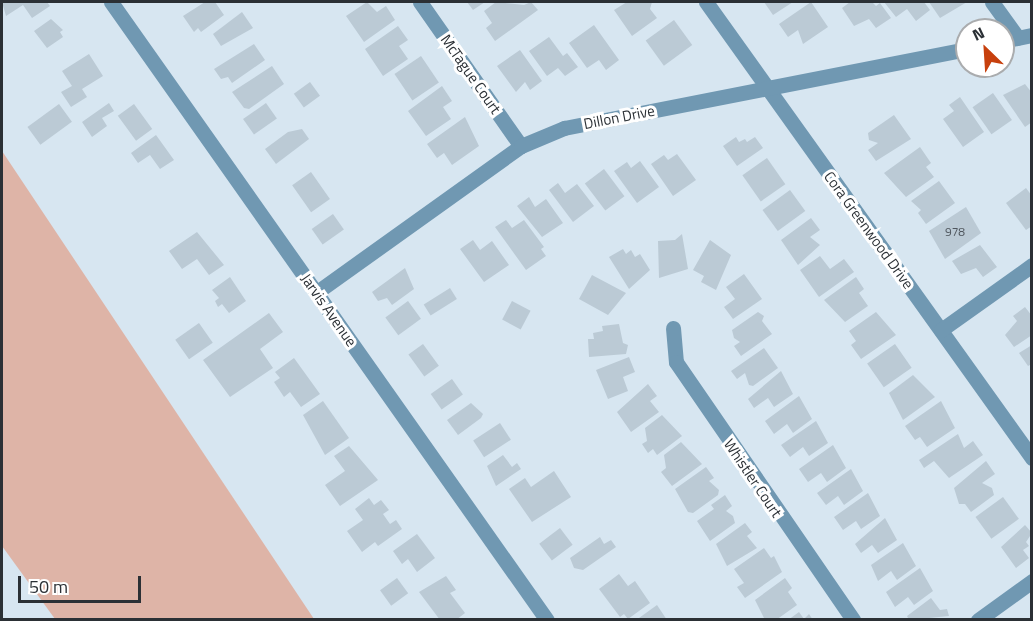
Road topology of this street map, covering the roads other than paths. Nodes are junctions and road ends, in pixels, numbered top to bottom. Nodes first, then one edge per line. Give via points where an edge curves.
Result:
1 (111, 2) edge
2 (420, 2) edge
3 (706, 2) edge
4 (992, 2) edge
5 (1018, 38) edge
6 (955, 50) edge
7 (769, 88) junction
8 (521, 147) junction
9 (1032, 265) edge
10 (317, 292) junction
11 (674, 328) dead end
12 (941, 330) junction
13 (1032, 459) edge
14 (1032, 581) edge
15 (547, 620) edge
16 (853, 620) edge
17 (978, 620) edge

1 - 10 street, Jarvis Avenue
2 - 8 street, McTague Court
3 - 7 street, Cora Greenwood Drive
4 - 5 street
6 - 7 street, Dillon Drive
7 - 8 street, Dillon Drive via 564,128
7 - 12 street, Cora Greenwood Drive
8 - 10 street, Dillon Drive
9 - 12 street
10 - 15 street, Jarvis Avenue
11 - 16 street, Whistler Court via 676,362
12 - 13 street, Cora Greenwood Drive
14 - 17 street

